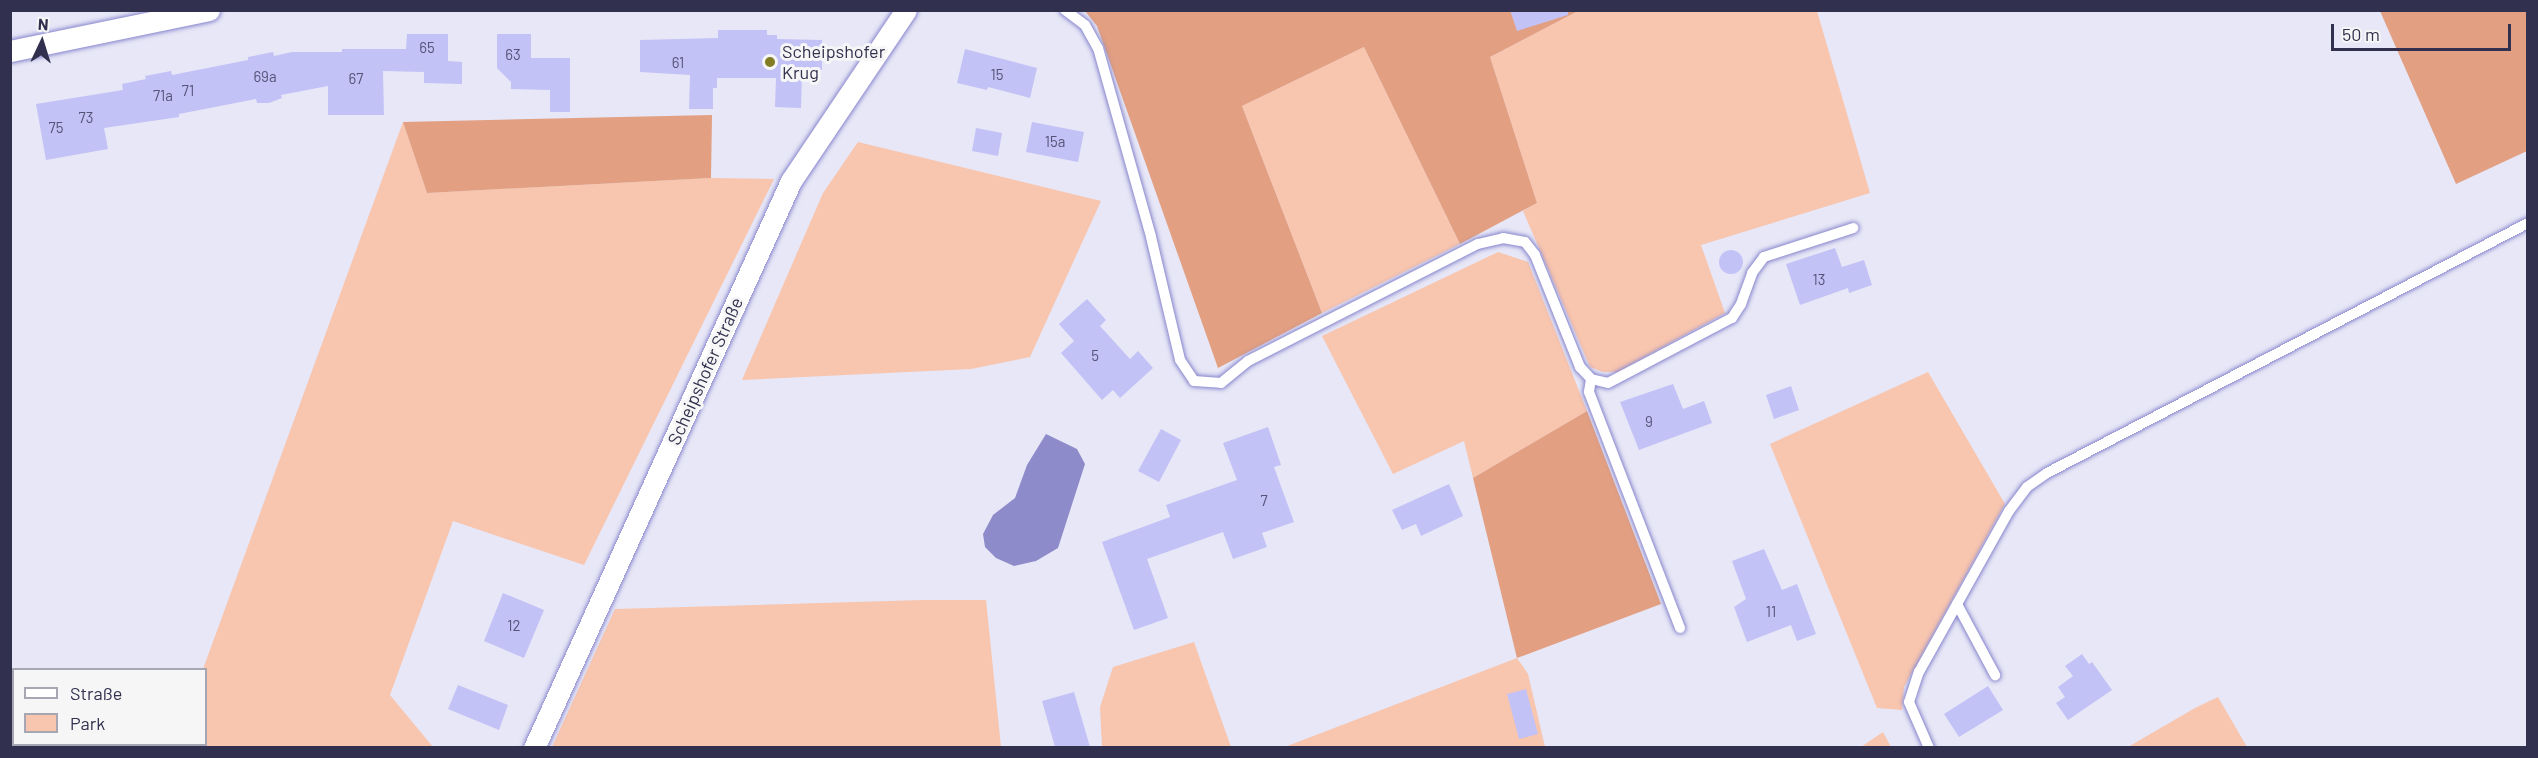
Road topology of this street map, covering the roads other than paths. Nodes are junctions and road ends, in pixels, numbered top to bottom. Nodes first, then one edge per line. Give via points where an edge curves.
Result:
1 (208, 10) edge
2 (906, 10) edge
3 (1065, 10) edge
4 (10, 51) edge
5 (2528, 223) edge
6 (1852, 228) dead end
7 (1591, 379) junction
8 (1957, 604) junction
9 (1680, 628) dead end
10 (1995, 675) dead end
11 (534, 747) edge
12 (1929, 747) edge

1 - 4 street
2 - 11 street, Scheipshofer Straße via 790,181
3 - 7 lane via 1085,25 1098,48 1151,237 1180,360 1194,381 1221,383 1248,361 1478,244 1503,238 1525,242 1535,255 1580,367
5 - 8 lane via 2047,472 2026,487 2009,511
6 - 7 lane via 1764,257 1731,318 1608,383
7 - 9 lane via 1589,393
8 - 10 lane
8 - 12 lane via 1919,672 1909,702

